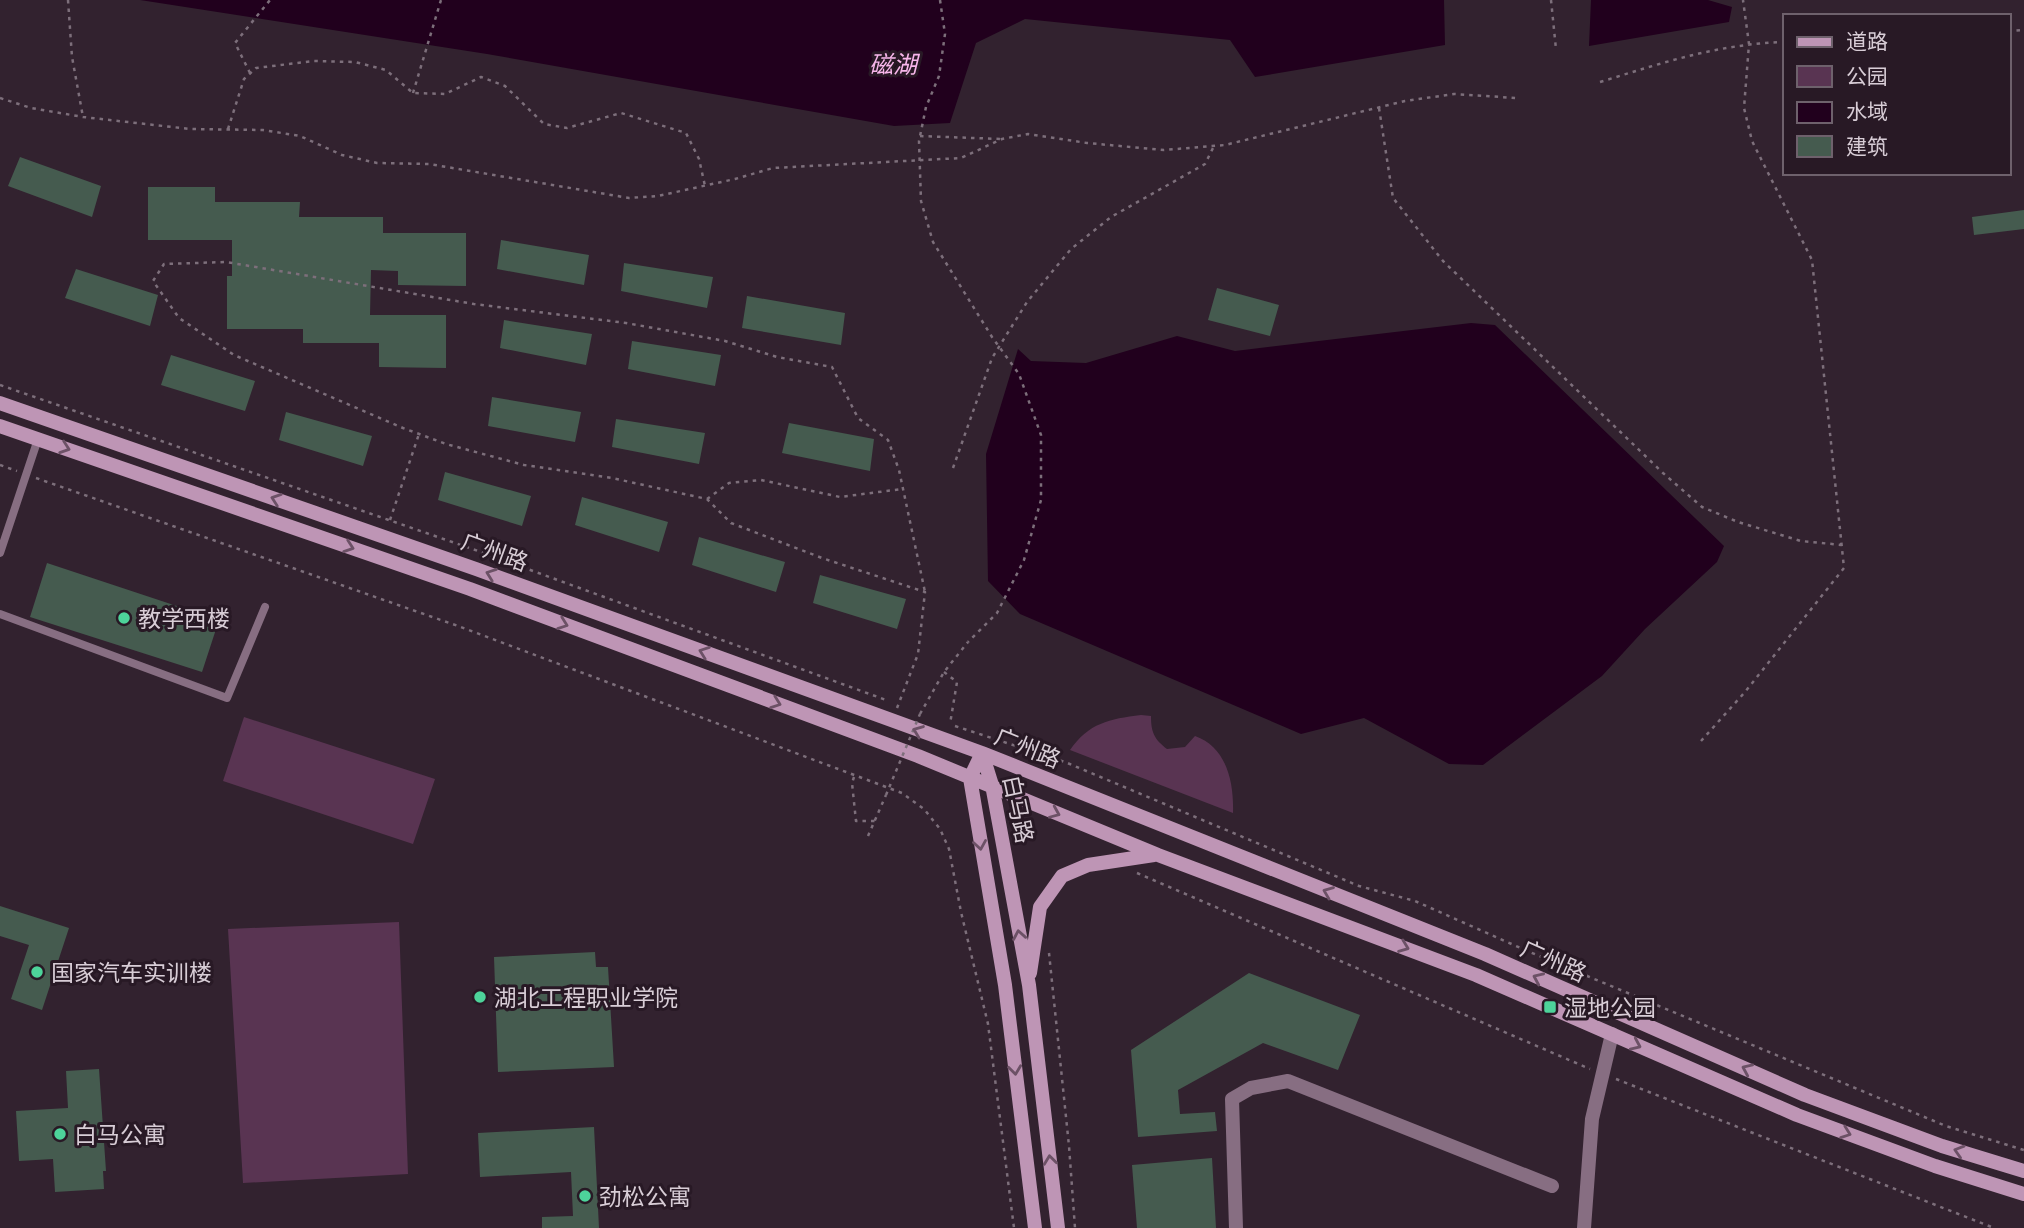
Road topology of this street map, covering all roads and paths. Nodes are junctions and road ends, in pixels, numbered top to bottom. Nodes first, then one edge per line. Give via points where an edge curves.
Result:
1 (68, 0) edge
2 (270, 0) edge
3 (442, 0) edge
4 (940, 0) edge
5 (1551, 0) edge
6 (1743, 0) edge
7 (1783, 42) edge
8 (1749, 44) junction
9 (1556, 49) dead end
10 (250, 73) junction
11 (1600, 82) dead end
12 (413, 93) junction
13 (0, 98) edge
14 (1516, 98) dead end
15 (1379, 107) junction
16 (83, 117) junction
17 (228, 129) junction
18 (920, 136) junction
19 (1002, 139) junction
20 (1214, 146) junction
21 (705, 186) junction
22 (0, 403) edge
23 (0, 426) edge
24 (419, 434) junction
25 (38, 439) junction
26 (0, 465) edge
27 (953, 468) dead end
28 (25, 474) junction
29 (903, 489) junction
30 (707, 499) junction
31 (390, 520) dead end
32 (1842, 545) junction
33 (0, 553) edge
34 (925, 593) junction
35 (265, 607) dead end
36 (0, 614) edge
37 (944, 672) junction
38 (892, 721) junction
39 (950, 724) dead end
40 (1701, 741) dead end
41 (982, 753) junction
42 (854, 775) junction
43 (970, 778) junction
44 (992, 785) junction
45 (875, 821) junction
46 (868, 836) dead end
47 (1158, 855) junction
48 (1130, 870) dead end
49 (1049, 954) dead end
50 (1029, 985) junction
51 (1612, 1034) junction
52 (1603, 1074) junction
53 (2024, 1171) edge
54 (1552, 1186) dead end
55 (2024, 1194) edge
56 (1014, 1228) edge
57 (1035, 1228) edge
58 (1058, 1228) edge
59 (1075, 1228) edge
60 (1236, 1228) edge
61 (1584, 1228) edge
62 (1994, 1228) edge

1 - 16 path
2 - 10 path via 235,43
3 - 12 path
4 - 18 path, bridge via 945,34 939,76
5 - 9 path
6 - 8 path
7 - 8 path
8 - 11 path via 1695,53
8 - 32 path via 1744,107 1752,141 1812,260
10 - 12 path via 256,68 314,61 355,62 386,71
10 - 17 path
12 - 21 path via 445,94 481,78 505,86 544,124 567,128 621,113 657,123 686,133
13 - 16 path
14 - 15 path via 1454,94
15 - 20 path
15 - 32 path via 1393,198 1414,226 1443,261 1663,473 1702,507 1738,522 1801,541
16 - 17 path
17 - 21 path via 300,136 342,155 377,163 429,164 629,198
18 - 19 path
18 - 37 path, bridge via 921,201 933,242 1019,374 1041,435 1041,500 1024,560 997,612
19 - 20 path via 1028,134 1164,150
19 - 21 path via 961,158 773,168
20 - 27 path via 1205,164 1111,217 1071,249 1027,302 992,358
38 -> 22 main road, 广州路
23 - 25 main road, 广州路
24 - 29 path via 234,355 179,318 153,281 164,264 226,262 474,304 626,323 832,367 858,418 888,440
24 - 30 path via 524,466 612,478
24 - 31 path
25 - 28 lane
25 -> 43 main road, 广州路 via 470,589
26 - 28 path
28 - 33 lane
28 - 42 path via 458,626
29 - 30 path via 840,497 761,480 729,483
29 - 34 path
30 - 34 path via 731,523
32 - 40 path via 1844,568
34 - 38 path via 918,654
35 - 36 lane via 227,698
37 - 39 path via 957,682
37 - 45 path, bridge via 920,714
41 -> 38 main road, 广州路
41 - 43 main road, 白马路
41 - 44 main road, 白马路
53 -> 41 main road, 广州路 via 1805,1095 1485,954
42 - 45 path via 856,821
42 - 56 path via 902,793 924,809 949,849 988,1024
43 - 44 main road, 广州路
43 -> 57 main road, 白马路 via 1005,985
44 -> 47 main road, 广州路
50 -> 44 main road, 白马路
45 - 46 path
47 - 50 main road via 1088,865 1062,876 1040,907
47 -> 51 main road, 广州路 via 1476,975
48 - 52 path
49 - 59 path
58 -> 50 main road, 白马路
51 - 52 street
51 -> 55 main road, 广州路 via 1797,1115 1935,1167
52 - 61 street via 1592,1119
52 - 62 path
54 - 60 street via 1288,1081 1251,1088 1232,1099

